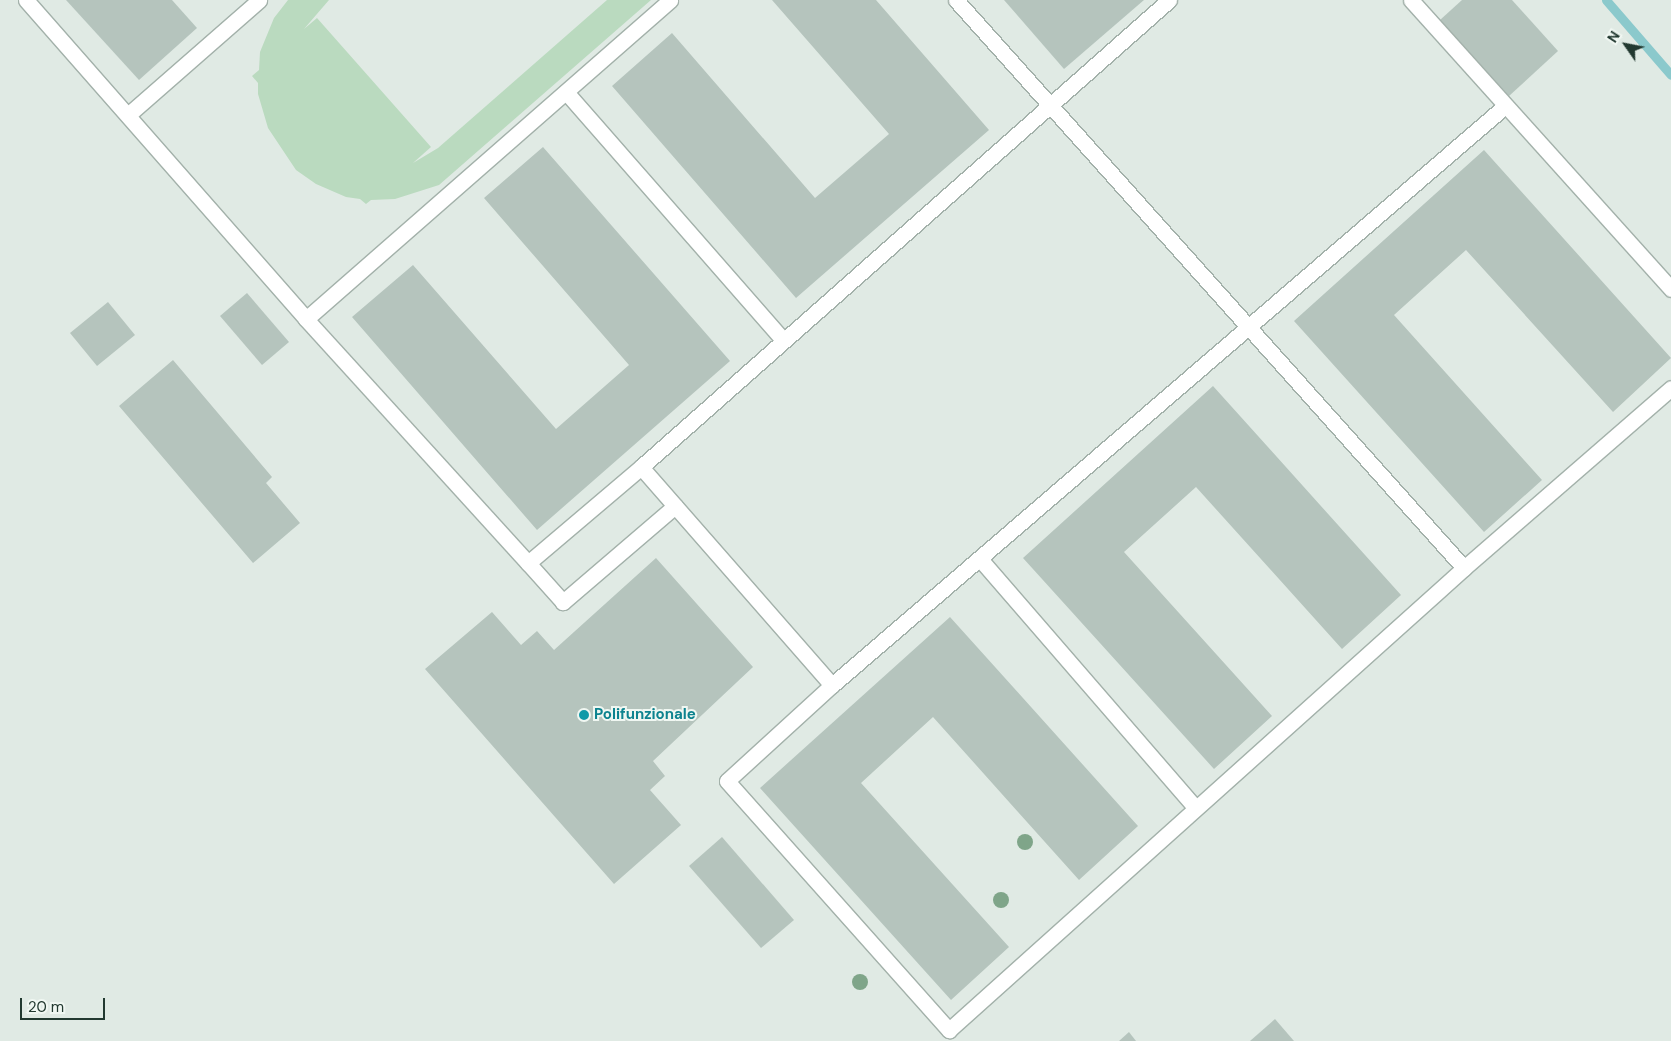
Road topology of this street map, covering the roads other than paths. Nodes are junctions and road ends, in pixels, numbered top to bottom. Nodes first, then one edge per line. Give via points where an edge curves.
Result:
1 (26, 0) edge
2 (259, 0) edge
3 (670, 0) edge
4 (956, 0) edge
5 (1169, 0) edge
6 (1411, 0) edge
7 (566, 92) junction
8 (1050, 105) junction
9 (1505, 106) junction
10 (128, 114) junction
11 (1671, 289) edge
12 (306, 319) junction
13 (1248, 326) junction
14 (783, 340) junction
15 (1671, 388) edge
16 (641, 467) junction
17 (675, 506) junction
18 (980, 559) junction
19 (528, 563) junction
20 (1464, 568) junction
21 (832, 685) junction
22 (1195, 807) junction

1 - 10 lane
2 - 10 lane
3 - 7 lane
4 - 8 lane
5 - 8 lane
6 - 9 lane
7 - 12 lane
7 - 14 lane
8 - 13 lane
8 - 14 lane
9 - 11 lane
9 - 13 lane
10 - 12 lane
12 - 19 lane
13 - 18 lane
13 - 20 lane
14 - 16 lane
15 - 20 lane
16 - 17 lane
16 - 19 lane
17 - 19 lane via 563,602
17 - 21 lane
18 - 21 lane
18 - 22 lane
20 - 22 lane
21 - 22 lane via 727,781 949,1030

